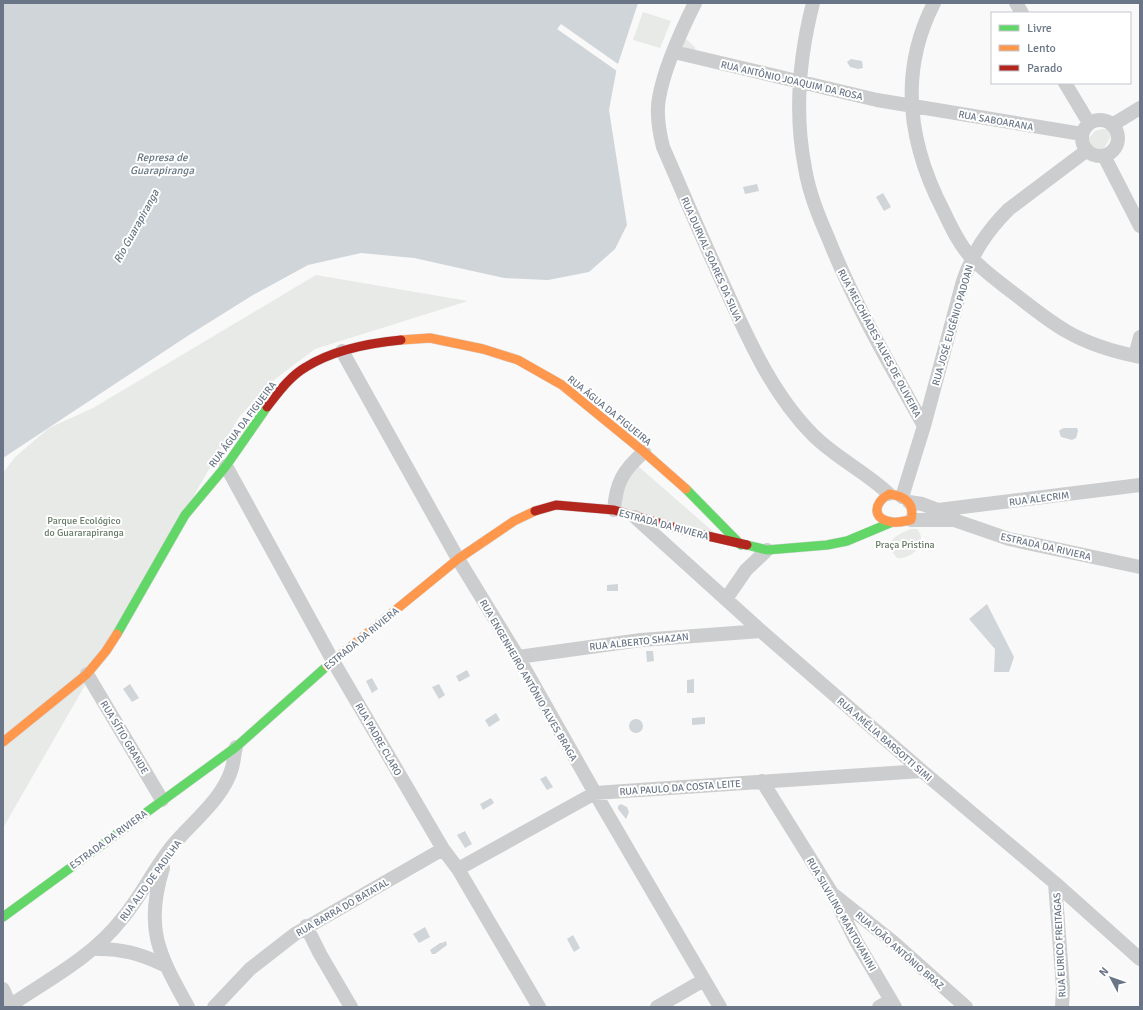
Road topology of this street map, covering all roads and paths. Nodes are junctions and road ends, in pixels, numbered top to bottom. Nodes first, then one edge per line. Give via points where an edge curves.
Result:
1 (694, 3) edge
2 (813, 3) edge
3 (934, 3) edge
4 (1016, 3) edge
5 (1021, 12) edge
6 (674, 52) junction
7 (799, 82) junction
8 (1065, 84) edge
9 (911, 106) junction
10 (1140, 108) edge
11 (1112, 125) junction
12 (1085, 128) junction
13 (1086, 150) junction
14 (1104, 156) junction
15 (1140, 226) edge
16 (971, 258) junction
17 (1140, 337) edge
18 (342, 350) junction
19 (1137, 357) edge
20 (924, 426) junction
21 (644, 452) junction
22 (226, 466) junction
23 (1140, 485) edge
24 (891, 501) junction
25 (614, 510) junction
26 (938, 510) junction
27 (633, 516) junction
28 (911, 520) junction
29 (954, 520) junction
30 (890, 523) junction
31 (864, 534) junction
32 (741, 544) junction
33 (767, 550) junction
34 (458, 559) junction
35 (1140, 567) edge
36 (726, 599) junction
37 (761, 631) junction
38 (518, 657) junction
39 (333, 661) junction
40 (87, 674) junction
41 (3, 742) edge
42 (236, 747) junction
43 (922, 771) junction
44 (762, 781) junction
45 (595, 793) junction
46 (162, 800) junction
47 (173, 845) junction
48 (443, 849) junction
49 (458, 869) junction
50 (1056, 883) junction
51 (833, 895) junction
52 (3, 917) edge
53 (306, 926) junction
54 (94, 949) junction
55 (1140, 959) edge
56 (164, 965) junction
57 (704, 980) junction
58 (3, 989) edge
59 (893, 1003) edge
60 (11, 1006) edge
61 (188, 1007) edge
62 (214, 1007) edge
63 (351, 1007) edge
64 (539, 1007) edge
65 (657, 1007) edge
66 (720, 1007) edge
67 (879, 1007) edge
68 (966, 1007) edge
69 (1062, 1007) edge

1 - 6 street, RUA DURVAL SOARES DA SILVA
2 - 7 street, RUA MELCHÍADES ALVES DE OLIVEIRA
3 - 9 street via 918,43 912,78
4 - 5 street
6 - 7 street, RUA ANTÔNIO JOAQUIM DA ROSA
6 - 24 street, RUA DURVAL SOARES DA SILVA via 659,98 659,131 663,147 750,342 788,404 813,435 868,478
7 - 9 street, RUA ANTÔNIO JOAQUIM DA ROSA
7 - 20 street, RUA MELCHÍADES ALVES DE OLIVEIRA via 800,135 817,212 839,266 866,320
8 - 12 street
9 - 12 street, RUA SABOARANA
9 - 16 street via 918,149 927,177 953,230
10 - 11 street
11 - 12 street via 1101,120
11 - 14 street via 1118,134 1116,146
12 - 13 street via 1082,142
13 - 14 street via 1093,155
13 - 16 street, RUA JOSÉ EUGÊNIO PADOAN via 1009,209
14 - 15 street
16 - 19 street via 1066,332 1104,348
16 - 20 street, RUA JOSÉ EUGÊNIO PADOAN
17 - 19 street
18 - 21 street, RUA ÁGUA DA FIGUEIRA via 391,341 430,338 484,349 518,360 562,385
18 - 22 street, RUA ÁGUA DA FIGUEIRA via 305,368 284,386 256,421
18 - 34 street, RUA ENGENHEIRO ANTÔNIO ALVES BRAGA
20 - 24 street, RUA JOSÉ EUGÊNIO PADOAN
21 - 25 street via 631,463 620,478
21 - 32 street, RUA ÁGUA DA FIGUEIRA
22 - 39 street, RUA PADRE CLARO
22 - 40 street, RUA ÁGUA DA FIGUEIRA via 185,515 125,621 106,651
23 - 26 street, RUA ALECRIM
24 - 26 street, ESTRADA DA RIVIERA via 922,504
24 - 28 street via 913,511
24 - 30 street via 882,520
24 - 31 street
25 - 27 street, ESTRADA DA RIVIERA
25 - 34 street, ESTRADA DA RIVIERA via 556,505 539,509 514,521
26 - 29 street, ESTRADA DA RIVIERA
27 - 32 street, ESTRADA DA RIVIERA
27 - 36 street, RUA AMÉLIA BARSOTTI SIMI
28 - 29 street, ESTRADA DA RIVIERA
28 - 30 street, ESTRADA DA RIVIERA
29 - 35 street, ESTRADA DA RIVIERA via 1009,539
30 - 31 street, ESTRADA DA RIVIERA
31 - 33 street, ESTRADA DA RIVIERA via 827,545
32 - 33 street, ESTRADA DA RIVIERA
33 - 36 street via 746,570
34 - 38 street, RUA ENGENHEIRO ANTÔNIO ALVES BRAGA
34 - 39 street, ESTRADA DA RIVIERA
36 - 37 street, RUA AMÉLIA BARSOTTI SIMI
37 - 38 street, RUA ALBERTO SHAZAN via 641,640
37 - 43 street, RUA AMÉLIA BARSOTTI SIMI
38 - 45 street, RUA ENGENHEIRO ANTÔNIO ALVES BRAGA
39 - 42 street, ESTRADA DA RIVIERA
39 - 48 street, RUA PADRE CLARO
40 - 41 street, RUA ÁGUA DA FIGUEIRA
40 - 46 street, RUA SÍTIO GRANDE
42 - 46 street, ESTRADA DA RIVIERA
42 - 47 street, RUA ALTO DE PADILHA via 232,768 225,783 190,828
43 - 44 street, RUA PAULO DA COSTA LEITE
43 - 50 street, RUA AMÉLIA BARSOTTI SIMI
44 - 45 street, RUA PAULO DA COSTA LEITE
44 - 51 street, RUA SILVILINO MANTOVANINI
45 - 49 street, RUA PAULO DA COSTA LEITE
45 - 57 street, RUA ENGENHEIRO ANTÔNIO ALVES BRAGA
46 - 52 street, ESTRADA DA RIVIERA
47 - 54 street, RUA ALTO DE PADILHA via 121,921
47 - 56 street via 160,879 154,918
48 - 49 street, RUA PADRE CLARO
48 - 53 street, RUA BARRA DO BATATAL
49 - 64 street, RUA PADRE CLARO
50 - 55 street, RUA AMÉLIA BARSOTTI SIMI
50 - 69 street, RUA EURICO FREITAGAS
51 - 59 street, RUA SILVILINO MANTOVANINI via 856,941
51 - 68 street, RUA JOÃO ANTÔNIO BRAZ via 893,942
53 - 62 street, RUA BARRA DO BATATAL via 250,969
53 - 63 street
54 - 56 street via 113,948 134,952
54 - 60 street, RUA ALTO DE PADILHA
56 - 61 street
57 - 65 street
57 - 66 street, RUA ENGENHEIRO ANTÔNIO ALVES BRAGA
58 - 60 street
59 - 67 street

